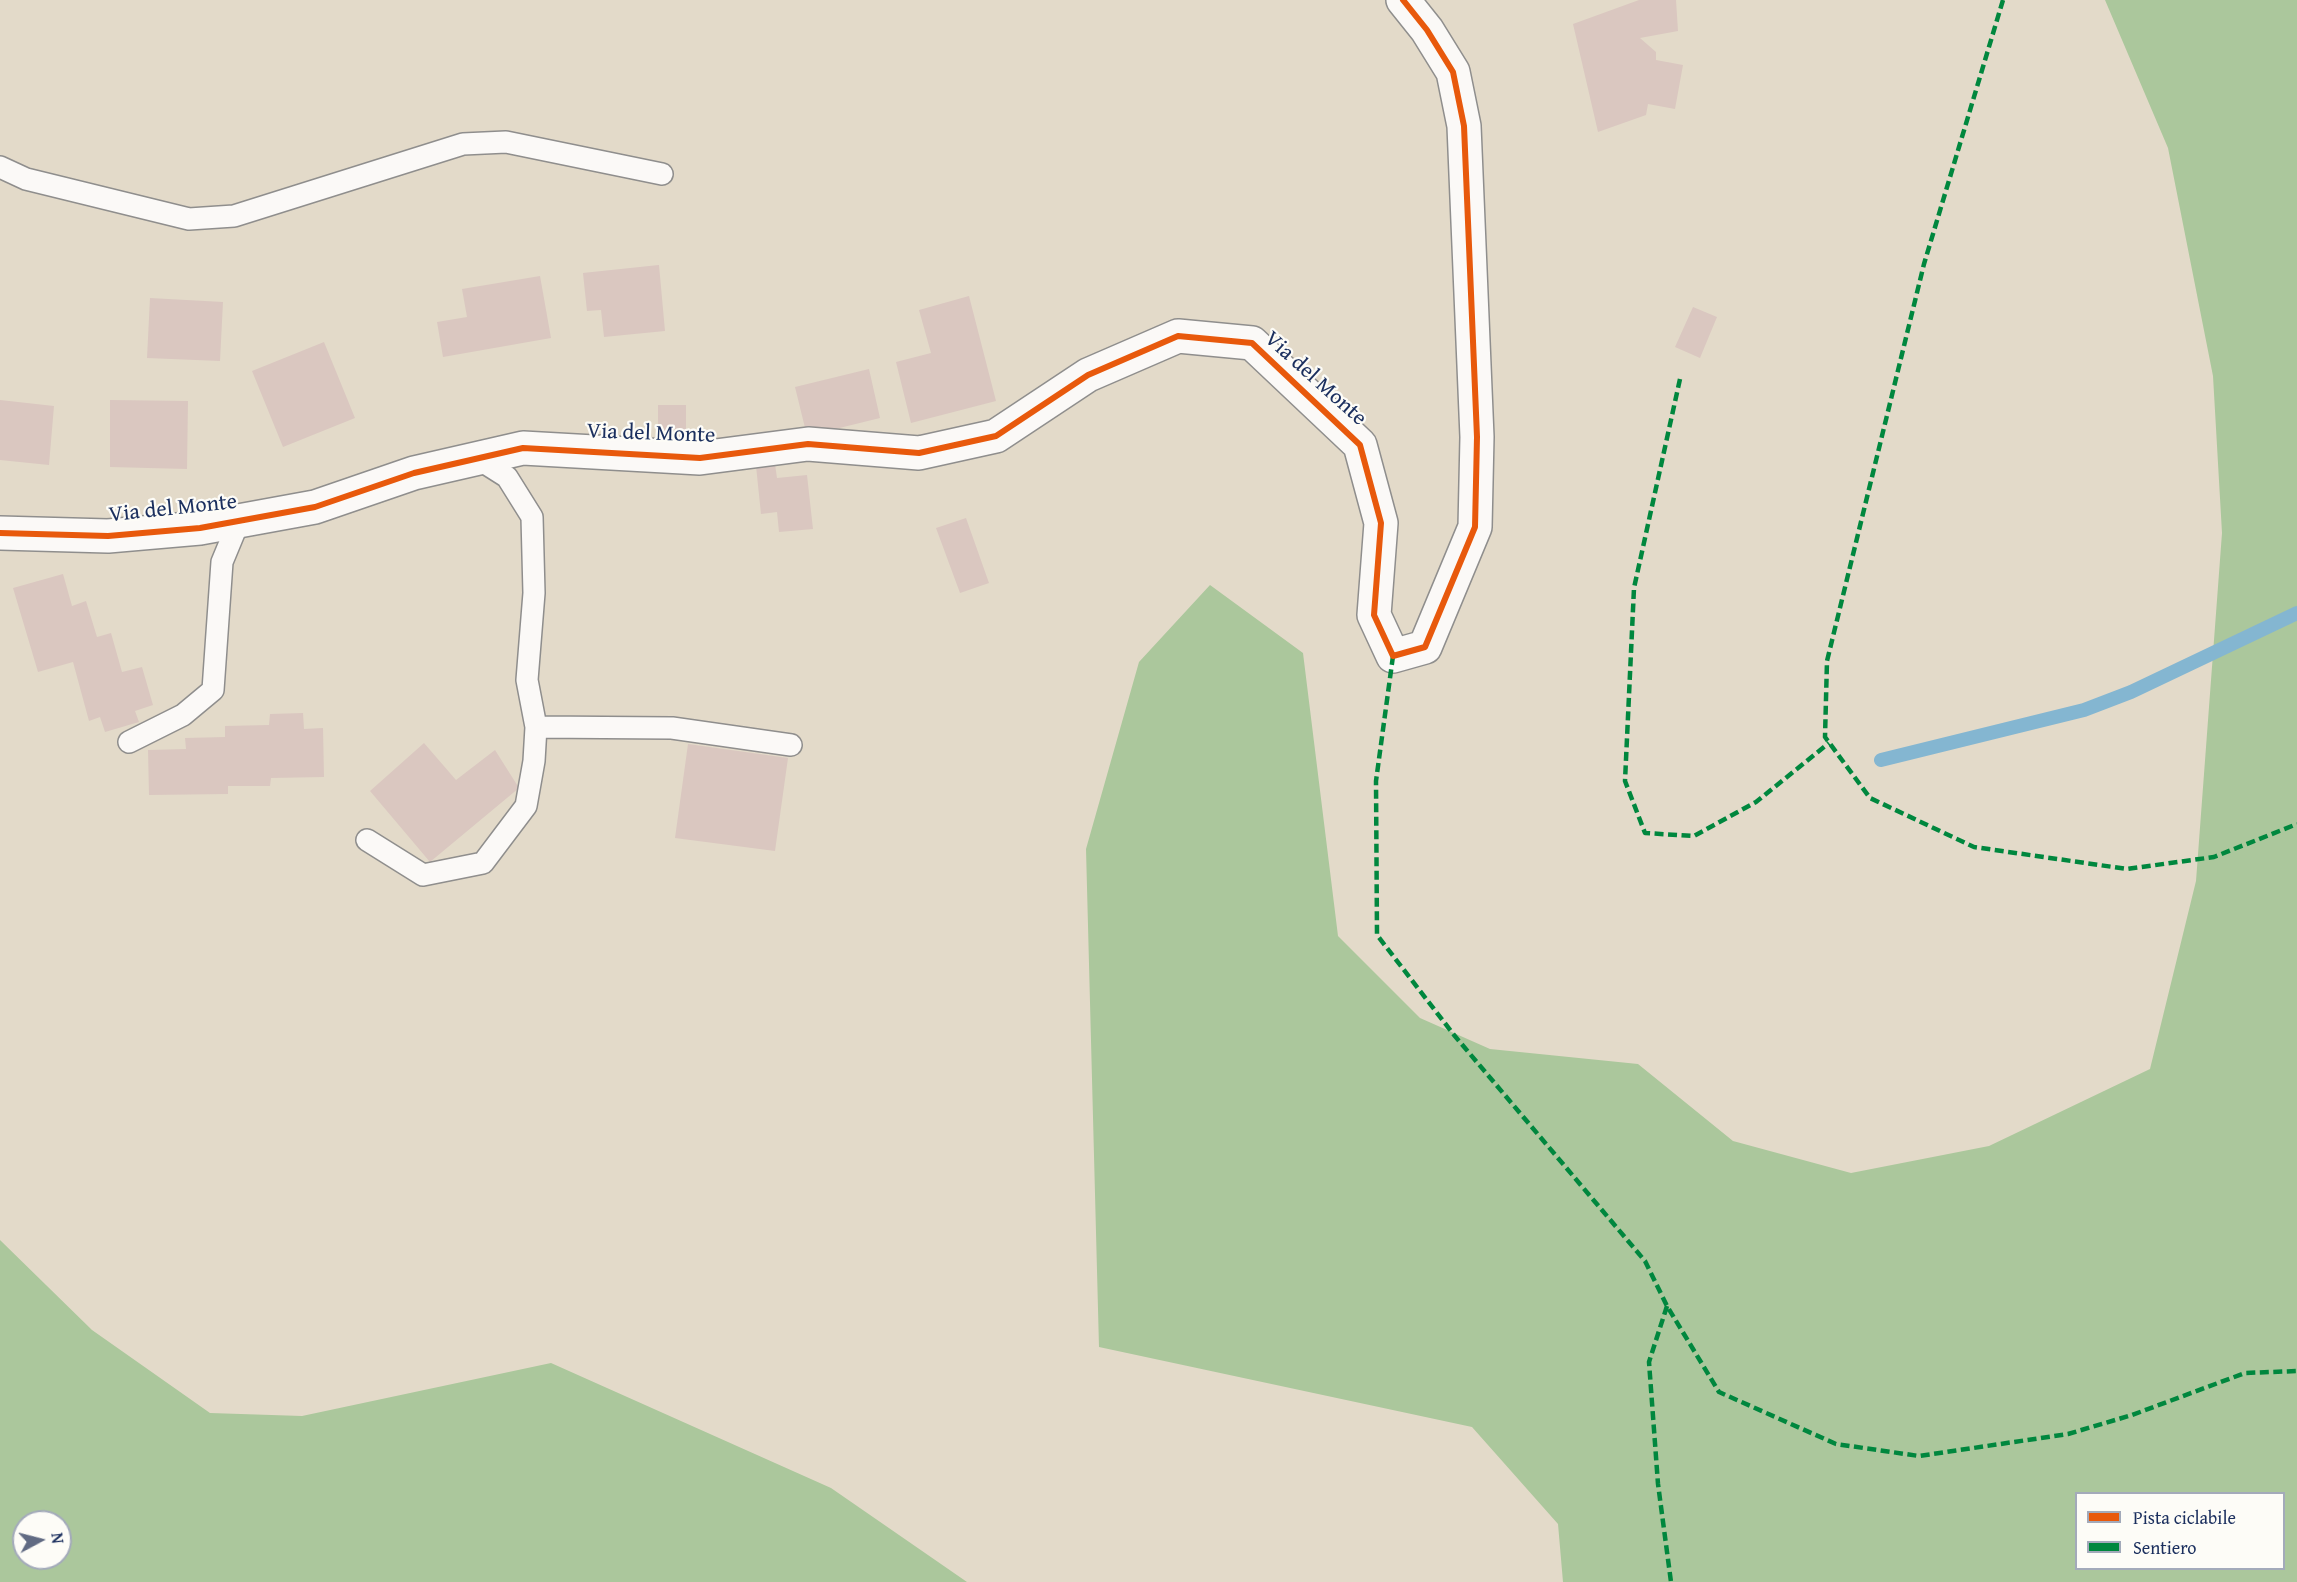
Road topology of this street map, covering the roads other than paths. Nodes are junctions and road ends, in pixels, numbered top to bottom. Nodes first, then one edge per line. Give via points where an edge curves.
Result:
1 (1403, 0) edge
2 (0, 167) edge
3 (662, 174) dead end
4 (477, 458) junction
5 (239, 521) junction
6 (0, 532) edge
7 (536, 727) junction
8 (129, 742) dead end
9 (790, 745) dead end
10 (367, 840) dead end

1 - 4 street, Via del Monte via 1453,72 1464,126 1477,437 1475,527 1425,647 1393,656 1374,615 1381,522 1360,445 1252,343 1178,336 1088,375 996,436 919,453 808,444 700,458 523,447
2 - 3 lane via 26,179 189,219 234,216 463,144 506,141
4 - 5 street, Via del Monte via 414,473 315,507
4 - 7 lane via 507,477 532,517 534,593 527,680
5 - 6 street, Via del Monte via 108,536
5 - 8 lane via 222,562 213,690 183,716
7 - 9 lane via 672,728
7 - 10 lane via 526,806 483,863 423,875

